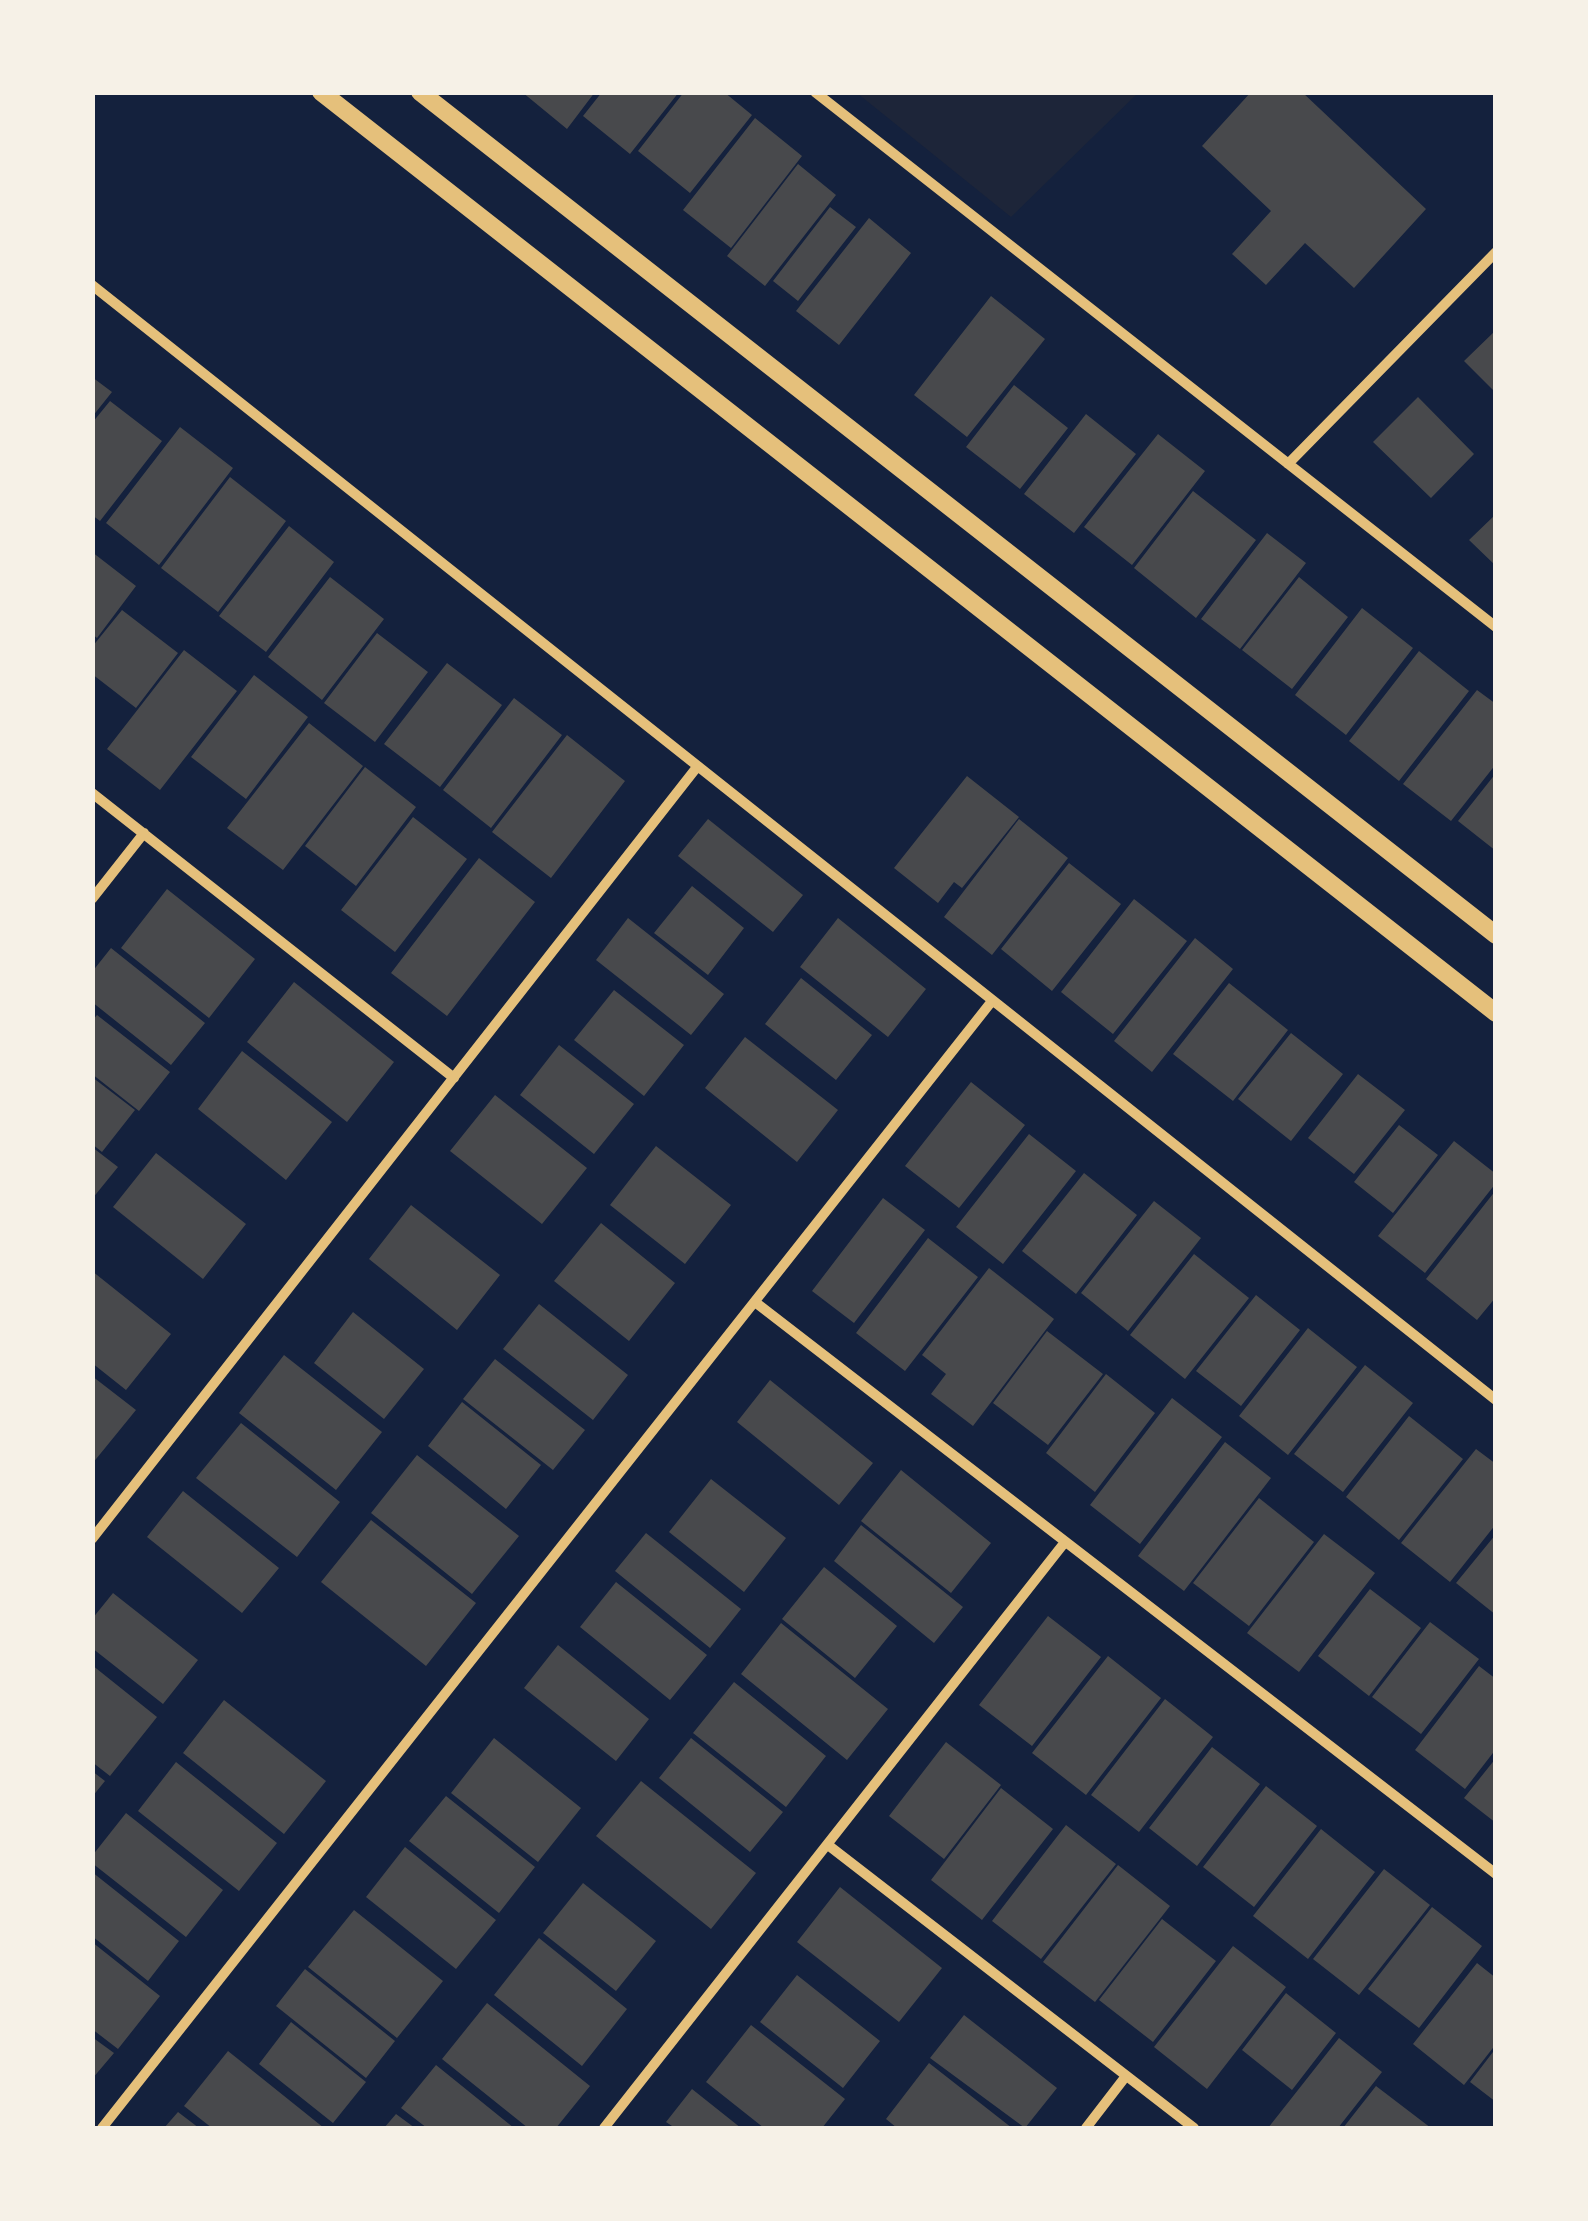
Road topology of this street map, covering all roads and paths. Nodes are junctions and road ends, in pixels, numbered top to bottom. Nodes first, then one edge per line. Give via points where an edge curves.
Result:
1 (321, 92) edge
2 (420, 92) edge
3 (816, 92) edge
4 (1496, 252) edge
5 (92, 285) edge
6 (1288, 464) junction
7 (1496, 627) edge
8 (697, 767) junction
9 (92, 793) edge
10 (144, 833) junction
11 (92, 899) edge
12 (1496, 935) edge
13 (992, 1001) junction
14 (1496, 1013) edge
15 (454, 1078) junction
16 (755, 1302) junction
17 (1496, 1400) edge
18 (92, 1539) edge
19 (1066, 1542) junction
20 (828, 1845) junction
21 (1496, 1874) edge
22 (1126, 2076) junction
23 (102, 2128) edge
24 (604, 2128) edge
25 (1086, 2128) edge
26 (1194, 2128) edge

1 - 14 street
2 - 12 street
3 - 6 street
4 - 6 street
5 - 8 street
6 - 7 street
8 - 13 street
8 - 15 street
9 - 10 street
10 - 11 street
10 - 15 street
13 - 16 street
13 - 17 street
15 - 18 street
16 - 19 street
16 - 23 street
19 - 20 street
19 - 21 street
20 - 22 street
20 - 24 street
22 - 25 street
22 - 26 street

